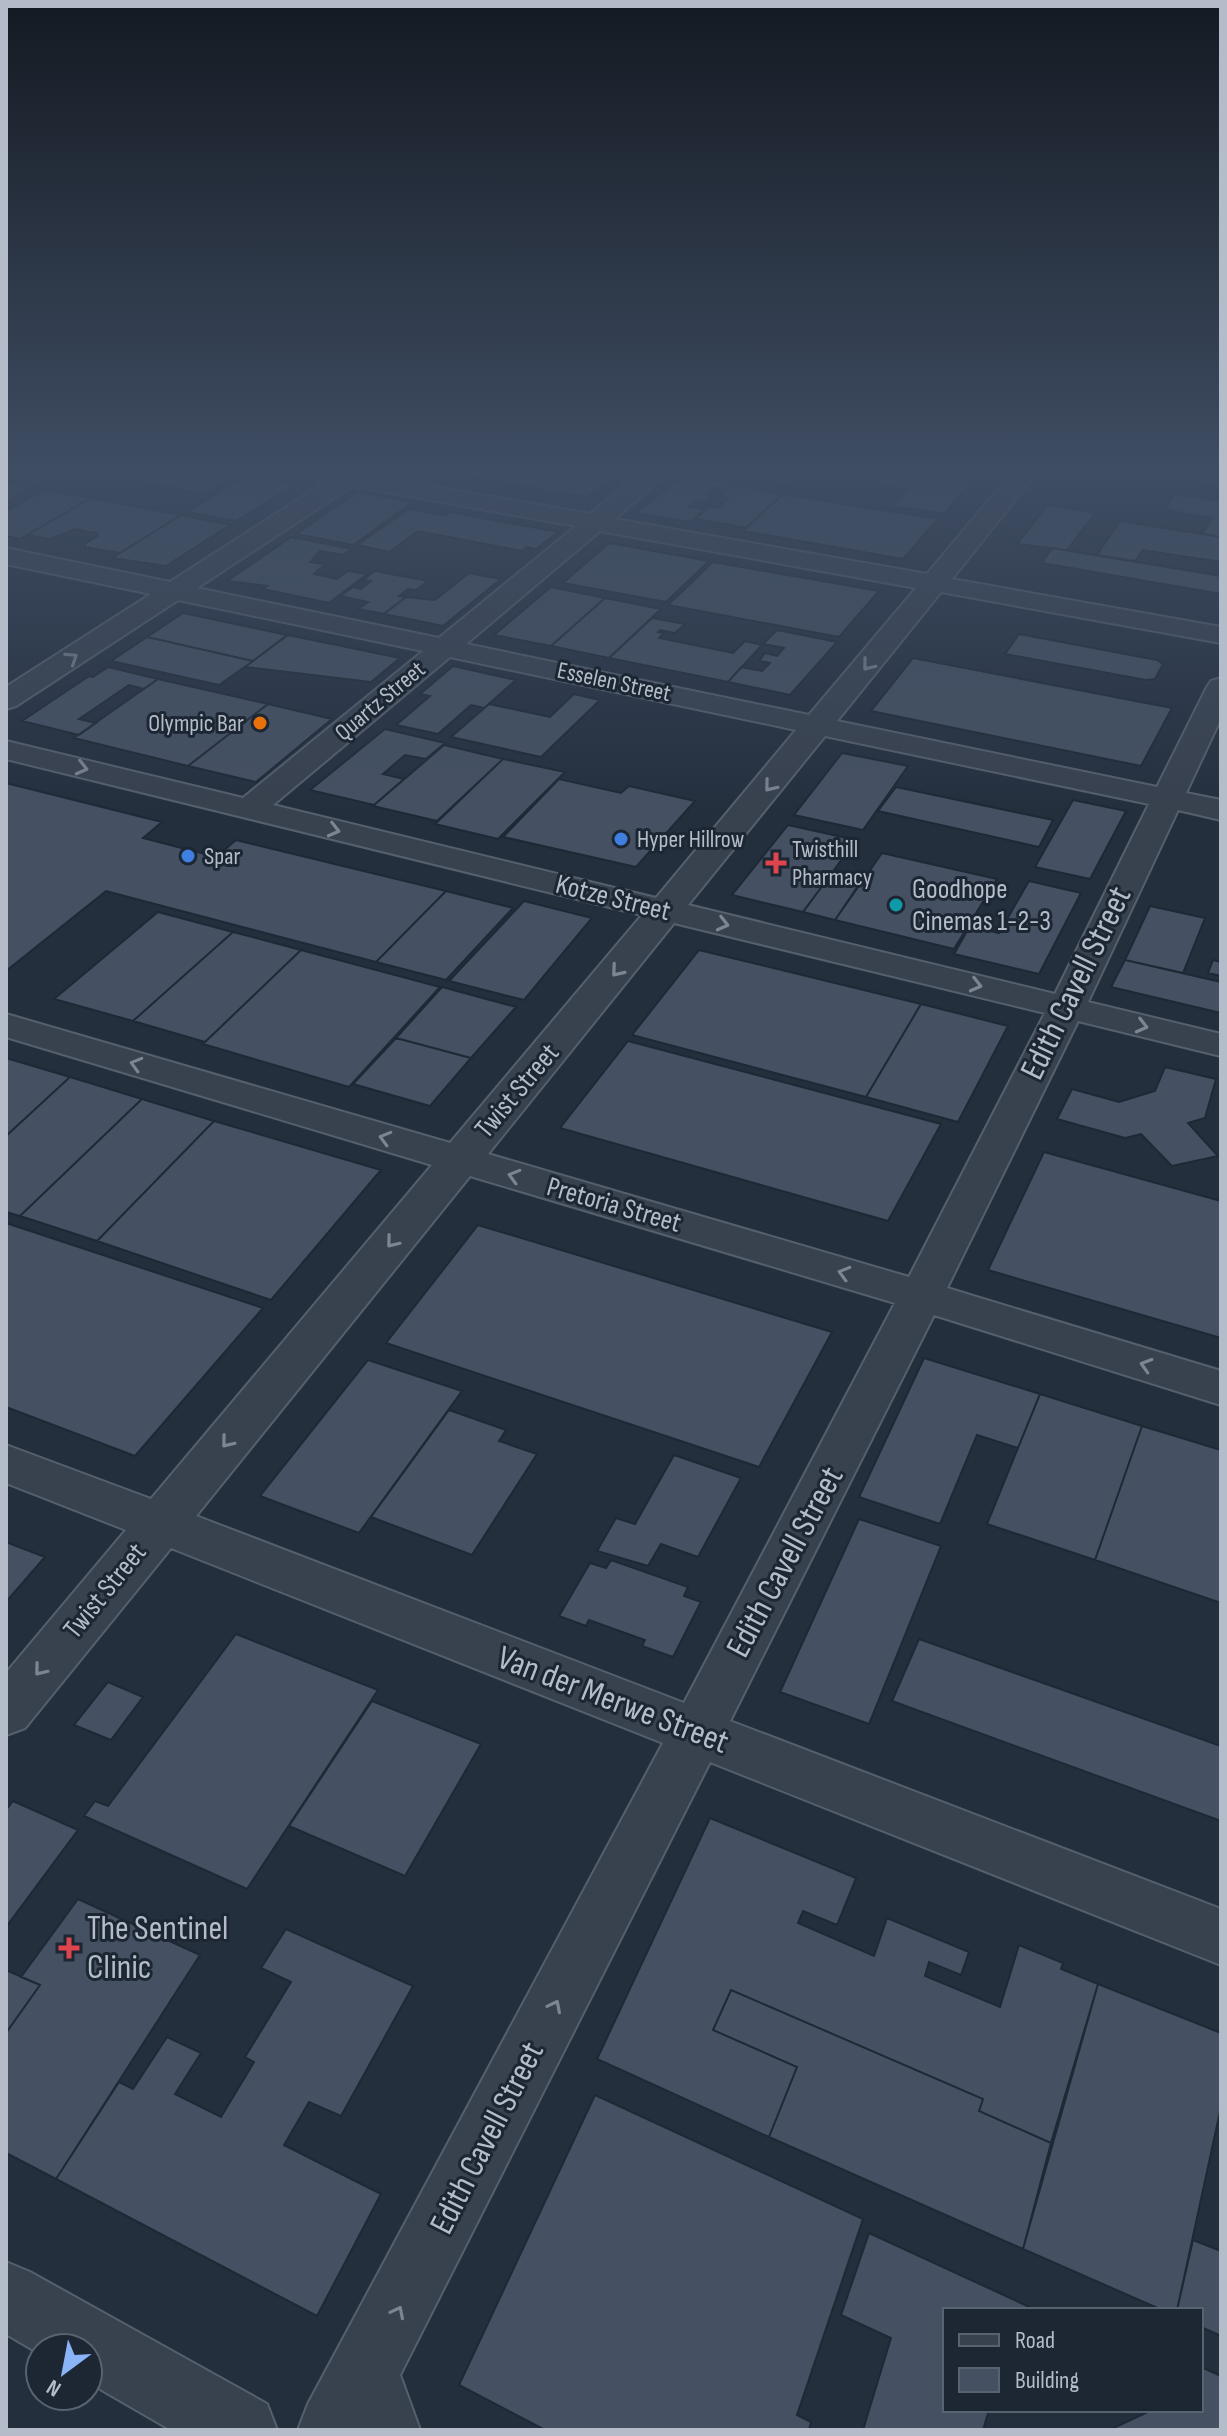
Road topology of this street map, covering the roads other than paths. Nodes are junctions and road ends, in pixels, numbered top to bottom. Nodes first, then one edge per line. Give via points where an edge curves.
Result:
1 (935, 583) edge
2 (144, 584) edge
3 (186, 584) edge
4 (521, 584) edge
5 (939, 584) edge
6 (176, 590) junction
7 (1221, 635) edge
8 (445, 647) junction
9 (1221, 687) edge
10 (6, 700) edge
11 (819, 726) junction
12 (6, 750) edge
13 (1166, 799) junction
14 (249, 809) junction
15 (1221, 810) edge
16 (667, 911) junction
17 (1067, 1007) junction
18 (6, 1025) edge
19 (1221, 1045) edge
20 (460, 1160) junction
21 (919, 1295) junction
22 (1221, 1388) edge
23 (6, 1463) edge
24 (160, 1523) junction
25 (6, 1712) edge
26 (696, 1733) junction
27 (1221, 1937) edge
28 (6, 2296) edge
29 (361, 2412) edge
30 (241, 2430) edge

1 -> 11 street, Twist Street
2 - 6 street, Esselen Street
3 - 6 street
4 - 8 street, Quartz Street
5 - 7 street
6 - 8 street, Esselen Street
10 -> 6 street
8 - 11 street, Esselen Street
8 - 14 street, Quartz Street
9 - 13 street, Edith Cavell Street
11 - 13 street, Esselen Street
11 -> 16 street, Twist Street
12 -> 14 street, Kotze Street
13 - 15 street, Esselen Street
13 - 17 street, Edith Cavell Street
14 -> 16 street, Kotze Street
16 -> 17 street, Kotze Street
16 -> 20 street, Twist Street
17 -> 19 street, Kotze Street
17 - 21 street, Edith Cavell Street
20 -> 18 street, Pretoria Street
21 -> 20 street, Pretoria Street
20 -> 24 street, Twist Street
22 -> 21 street, Pretoria Street
21 - 26 street, Edith Cavell Street
23 - 24 street, Van der Merwe Street
24 -> 25 street, Twist Street
24 - 26 street, Van der Merwe Street
26 - 27 street, Van der Merwe Street
29 -> 26 street, Edith Cavell Street
28 - 30 street

